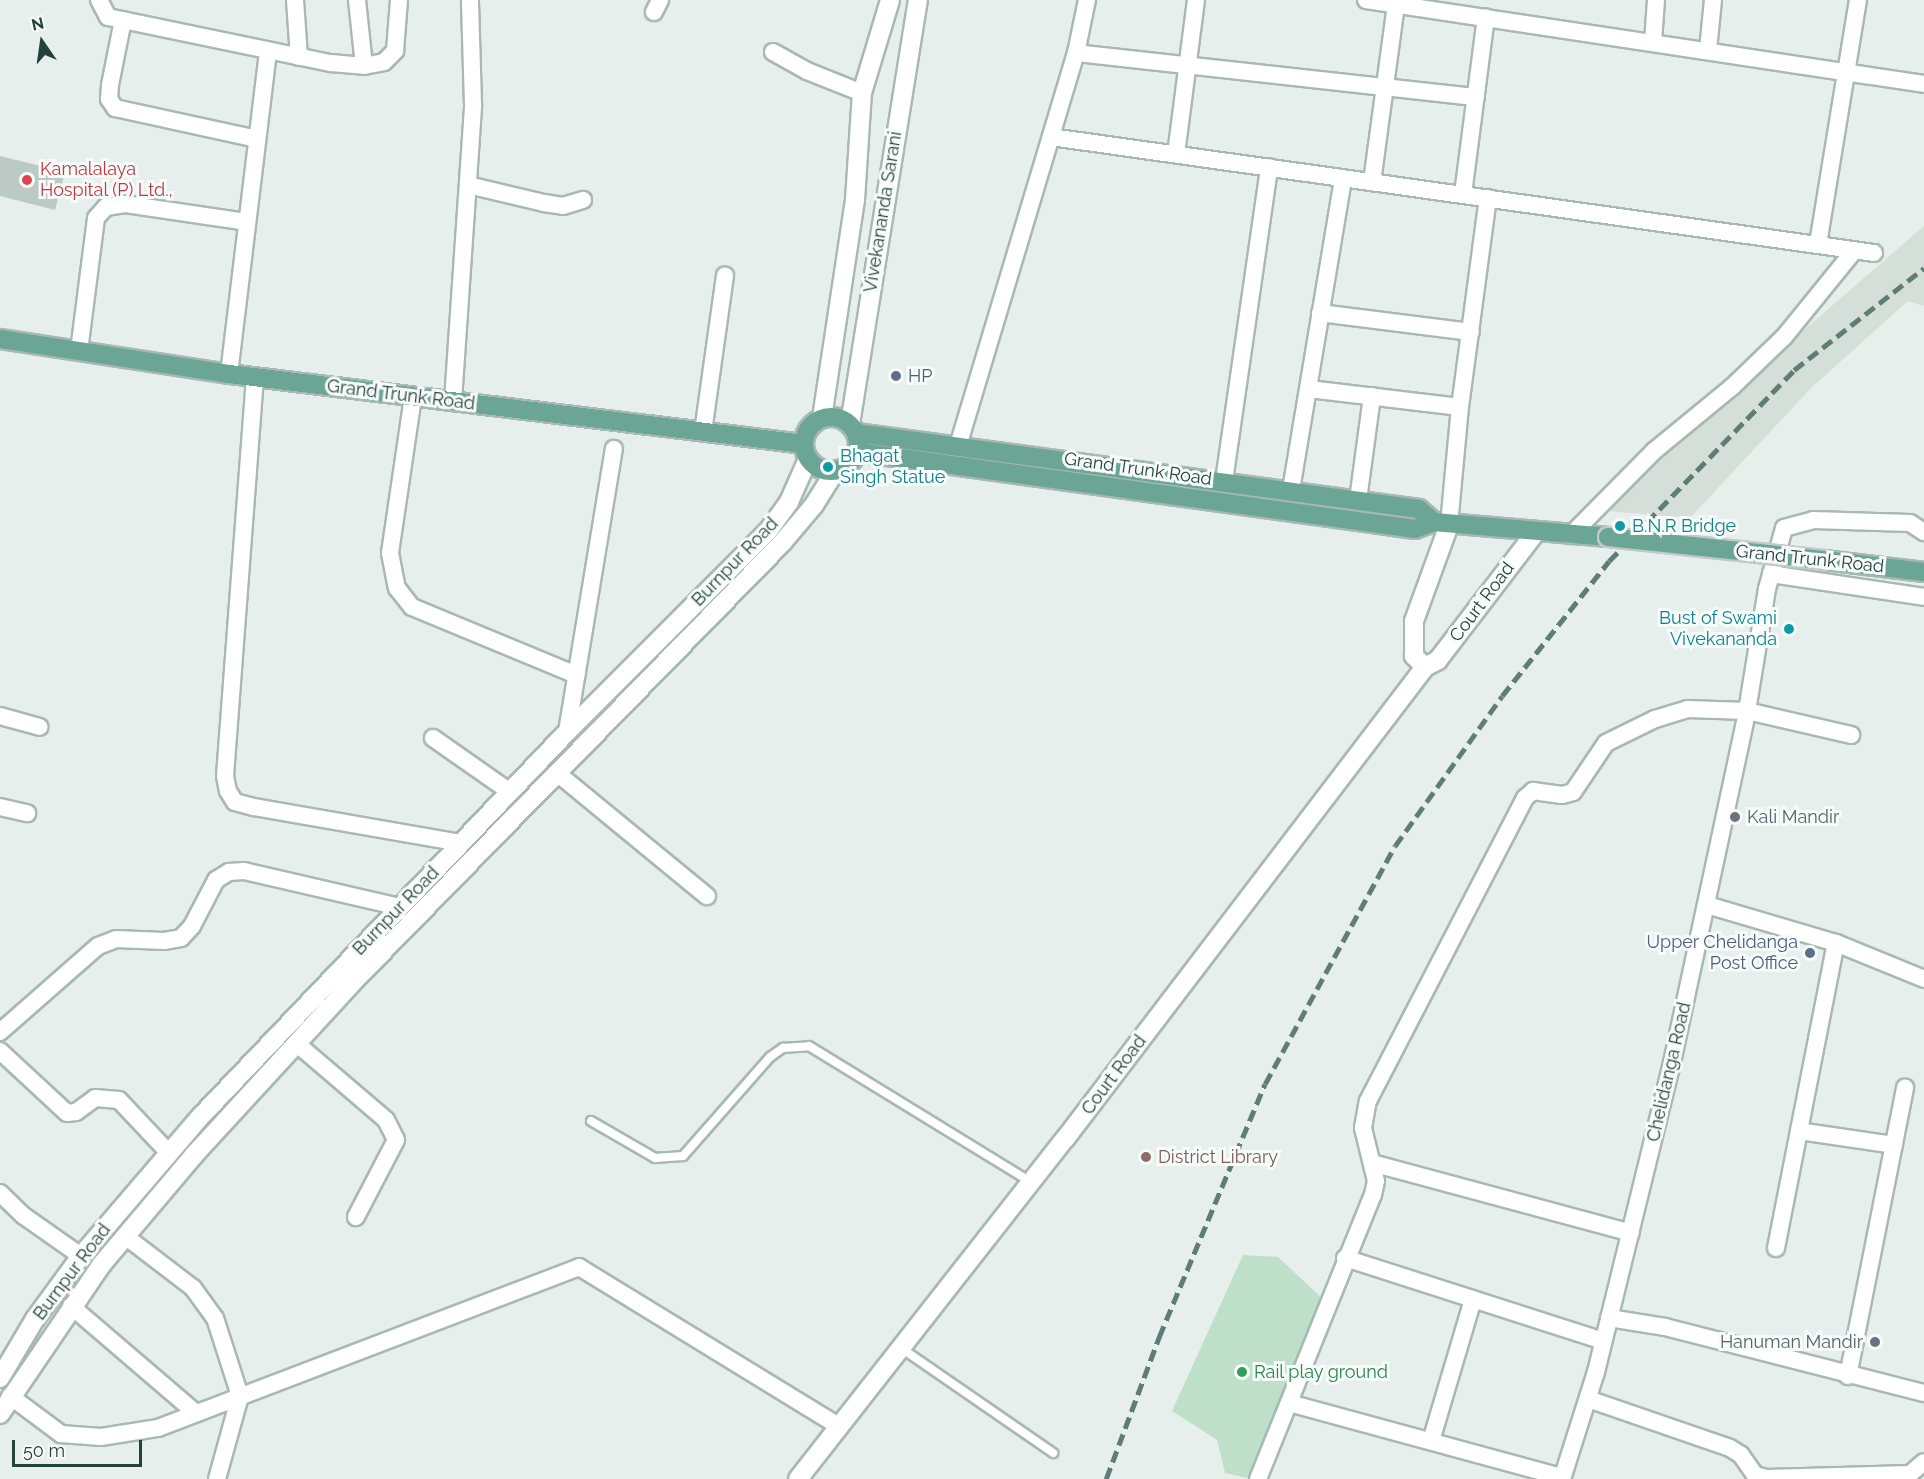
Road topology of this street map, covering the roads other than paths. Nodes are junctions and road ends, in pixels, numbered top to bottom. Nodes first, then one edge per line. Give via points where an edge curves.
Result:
1 (99, 0) edge
2 (295, 0) edge
3 (357, 0) edge
4 (399, 0) edge
5 (470, 0) edge
6 (890, 0) edge
7 (917, 0) edge
8 (1087, 0) edge
9 (1196, 0) edge
10 (1656, 0) edge
11 (1713, 0) edge
12 (1858, 0) edge
13 (1382, 1) edge
14 (1486, 17) junction
15 (123, 20) junction
16 (1653, 42) junction
17 (268, 50) junction
18 (1708, 50) junction
19 (773, 51) dead end
20 (1076, 52) junction
21 (299, 57) junction
22 (1188, 65) junction
23 (364, 66) junction
24 (1849, 72) junction
25 (1924, 84) edge
26 (1382, 87) junction
27 (862, 93) junction
28 (1476, 97) junction
29 (1051, 137) junction
30 (257, 140) junction
31 (1176, 154) junction
32 (1269, 167) junction
33 (1343, 178) junction
34 (1372, 182) junction
35 (468, 185) junction
36 (1463, 194) junction
37 (1488, 198) junction
38 (583, 200) dead end
39 (247, 222) junction
40 (1818, 244) junction
41 (1853, 252) junction
42 (1874, 254) dead end
43 (725, 276) dead end
44 (1320, 313) junction
45 (1471, 332) junction
46 (0, 339) edge
47 (79, 351) junction
48 (229, 374) junction
49 (255, 378) junction
50 (1309, 389) junction
51 (1372, 396) junction
52 (413, 397) junction
53 (453, 402) junction
54 (1460, 406) junction
55 (822, 418) junction
56 (853, 429) junction
57 (703, 432) junction
58 (958, 446) junction
59 (614, 449) dead end
60 (806, 452) junction
61 (857, 452) junction
62 (835, 471) junction
63 (1224, 481) junction
64 (1291, 490) junction
65 (1358, 500) junction
66 (1444, 519) junction
67 (1924, 532) edge
68 (1535, 533) junction
69 (1580, 536) junction
70 (1924, 572) edge
71 (1769, 581) junction
72 (1924, 597) edge
73 (1425, 667) junction
74 (576, 675) junction
75 (1747, 711) junction
76 (0, 716) edge
77 (40, 727) dead end
78 (567, 732) junction
79 (1851, 735) dead end
80 (433, 738) dead end
81 (557, 774) junction
82 (510, 792) junction
83 (0, 807) edge
84 (27, 813) dead end
85 (461, 843) junction
86 (707, 896) dead end
87 (1707, 905) junction
88 (400, 908) junction
89 (1836, 943) junction
90 (1924, 979) edge
91 (0, 1032) edge
92 (296, 1043) junction
93 (0, 1051) edge
94 (1905, 1088) dead end
95 (591, 1121) dead end
96 (1799, 1131) junction
97 (1894, 1145) junction
98 (170, 1153) junction
99 (1372, 1163) junction
100 (1032, 1182) junction
101 (0, 1193) edge
102 (356, 1217) dead end
103 (1631, 1233) junction
104 (125, 1236) junction
105 (1776, 1248) dead end
106 (81, 1256) junction
107 (1346, 1258) junction
108 (1473, 1299) junction
109 (71, 1306) junction
110 (1609, 1318) junction
111 (1604, 1341) junction
112 (901, 1348) junction
113 (1848, 1376) junction
114 (0, 1378) edge
115 (1924, 1394) edge
116 (10, 1396) junction
117 (240, 1396) junction
118 (1588, 1399) junction
119 (1289, 1403) junction
120 (196, 1413) junction
121 (0, 1414) edge
122 (840, 1427) junction
123 (1431, 1441) junction
124 (1053, 1453) dead end
125 (1924, 1462) edge
126 (1562, 1478) edge
127 (217, 1479) edge
128 (798, 1479) edge
129 (1258, 1479) edge

1 - 15 street via 108,17
2 - 21 street
3 - 23 street
4 - 23 street via 395,51 384,62
5 - 35 street via 473,104
6 - 27 street, Vivekananda Sarani
7 - 56 street, Vivekananda Sarani
8 - 20 street
9 - 22 street
10 - 16 street
11 - 18 street
12 - 24 street
13 - 14 street
13 - 26 street
14 - 16 street
14 - 28 street
15 - 17 street
15 - 30 street via 110,85 109,99 115,108
16 - 18 street
17 - 21 street
17 - 30 street
18 - 24 street
19 - 27 street via 807,71
20 - 22 street
20 - 29 street
21 - 23 street
22 - 26 street
22 - 31 street
24 - 25 street
24 - 40 street
26 - 28 street
26 - 34 street
27 - 55 street, Vivekananda Sarani via 855,200
28 - 36 street
29 - 31 street
29 - 58 street
30 - 39 street
31 - 32 street
32 - 33 street
32 - 63 street
33 - 34 street
33 - 44 street
34 - 36 street
35 - 38 street via 563,206
35 - 53 street
36 - 37 street
37 - 40 street
37 - 45 street
39 - 47 street via 125,204 106,207 96,218
39 - 48 street
40 - 41 street
41 - 42 street
41 - 69 street via 1784,337 1732,387 1654,451
43 - 57 street
44 - 45 street
44 - 50 street
45 - 54 street
46 - 47 main road, Grand Trunk Road
47 - 48 main road, Grand Trunk Road
48 - 49 main road, Grand Trunk Road
49 - 52 main road, Grand Trunk Road
49 - 85 street via 225,776 228,791 236,802 254,807
50 - 51 street
50 - 64 street
51 - 54 street
51 - 65 street
52 - 53 main road, Grand Trunk Road
52 - 74 street via 390,553 397,588 412,607
53 - 57 main road, Grand Trunk Road
54 - 66 street
55 - 56 main road, Grand Trunk Road via 836,417
55 - 60 main road via 808,429
56 - 58 main road, Grand Trunk Road
56 - 61 main road
57 - 60 main road, Grand Trunk Road
58 - 63 main road, Grand Trunk Road
59 - 74 street
60 - 62 main road, Grand Trunk Road via 819,469
60 - 78 street, Burnpur Road via 789,502 768,531
61 - 62 main road via 844,468
61 - 66 main road, Grand Trunk Road via 1415,529
62 - 81 street via 814,505 782,543
63 - 64 main road, Grand Trunk Road
64 - 65 main road, Grand Trunk Road
65 - 66 main road, Grand Trunk Road via 1419,509
66 - 68 main road, Grand Trunk Road
66 - 73 street via 1414,621 1414,656
67 - 71 street, Chelidanga Road via 1910,523 1814,520 1784,528
68 - 69 main road, Grand Trunk Road
68 - 73 street, Court Road via 1438,660
69 - 70 main road, Grand Trunk Road, bridge
71 - 72 street
71 - 75 street, Chelidanga Road
73 - 100 street, Court Road
74 - 78 street
75 - 79 street
75 - 87 street, Chelidanga Road
75 - 99 street via 1703,708 1672,712 1606,743 1573,792 1562,795 1533,790 1525,798 1368,1101 1363,1128
76 - 77 street
78 - 82 street, Burnpur Road
80 - 82 street
81 - 86 street
81 - 92 street
82 - 85 street, Burnpur Road
83 - 84 street
85 - 88 street, Burnpur Road
87 - 89 street
87 - 103 street, Chelidanga Road
88 - 91 street via 244,871 230,872 216,880 192,926 181,938 116,939 98,946
88 - 98 street, Burnpur Road
89 - 90 street
89 - 96 street
92 - 102 street via 386,1120 396,1140
92 - 104 street
93 - 98 street via 67,1113 76,1112 96,1098 118,1100
94 - 97 street
95 - 100 lane via 655,1158 682,1156 770,1058 783,1048 803,1046 820,1052
96 - 97 street
96 - 105 street
97 - 113 street
98 - 106 street, Burnpur Road
99 - 103 street
99 - 107 street via 1373,1195
100 - 112 street, Court Road
101 - 106 street via 24,1216
103 - 110 street, Chelidanga Road
104 - 109 street
104 - 117 street via 207,1302
106 - 114 street, Burnpur Road via 35,1319
107 - 108 street
107 - 119 street
108 - 111 street
108 - 123 street
109 - 116 street
109 - 120 street
110 - 111 street, Chelidanga Road
110 - 113 street via 1665,1327
111 - 118 street, Chelidanga Road
112 - 122 street, Court Road
112 - 124 lane
113 - 115 street
116 - 120 street via 47,1427 80,1437 158,1428
116 - 121 street
117 - 120 street
117 - 122 street via 579,1267
117 - 127 street
118 - 125 street via 1730,1448 1741,1455 1755,1475 1767,1478 1910,1474
118 - 126 street, Chelidanga Road
119 - 123 street
119 - 129 street
122 - 128 street, Court Road
123 - 126 street

